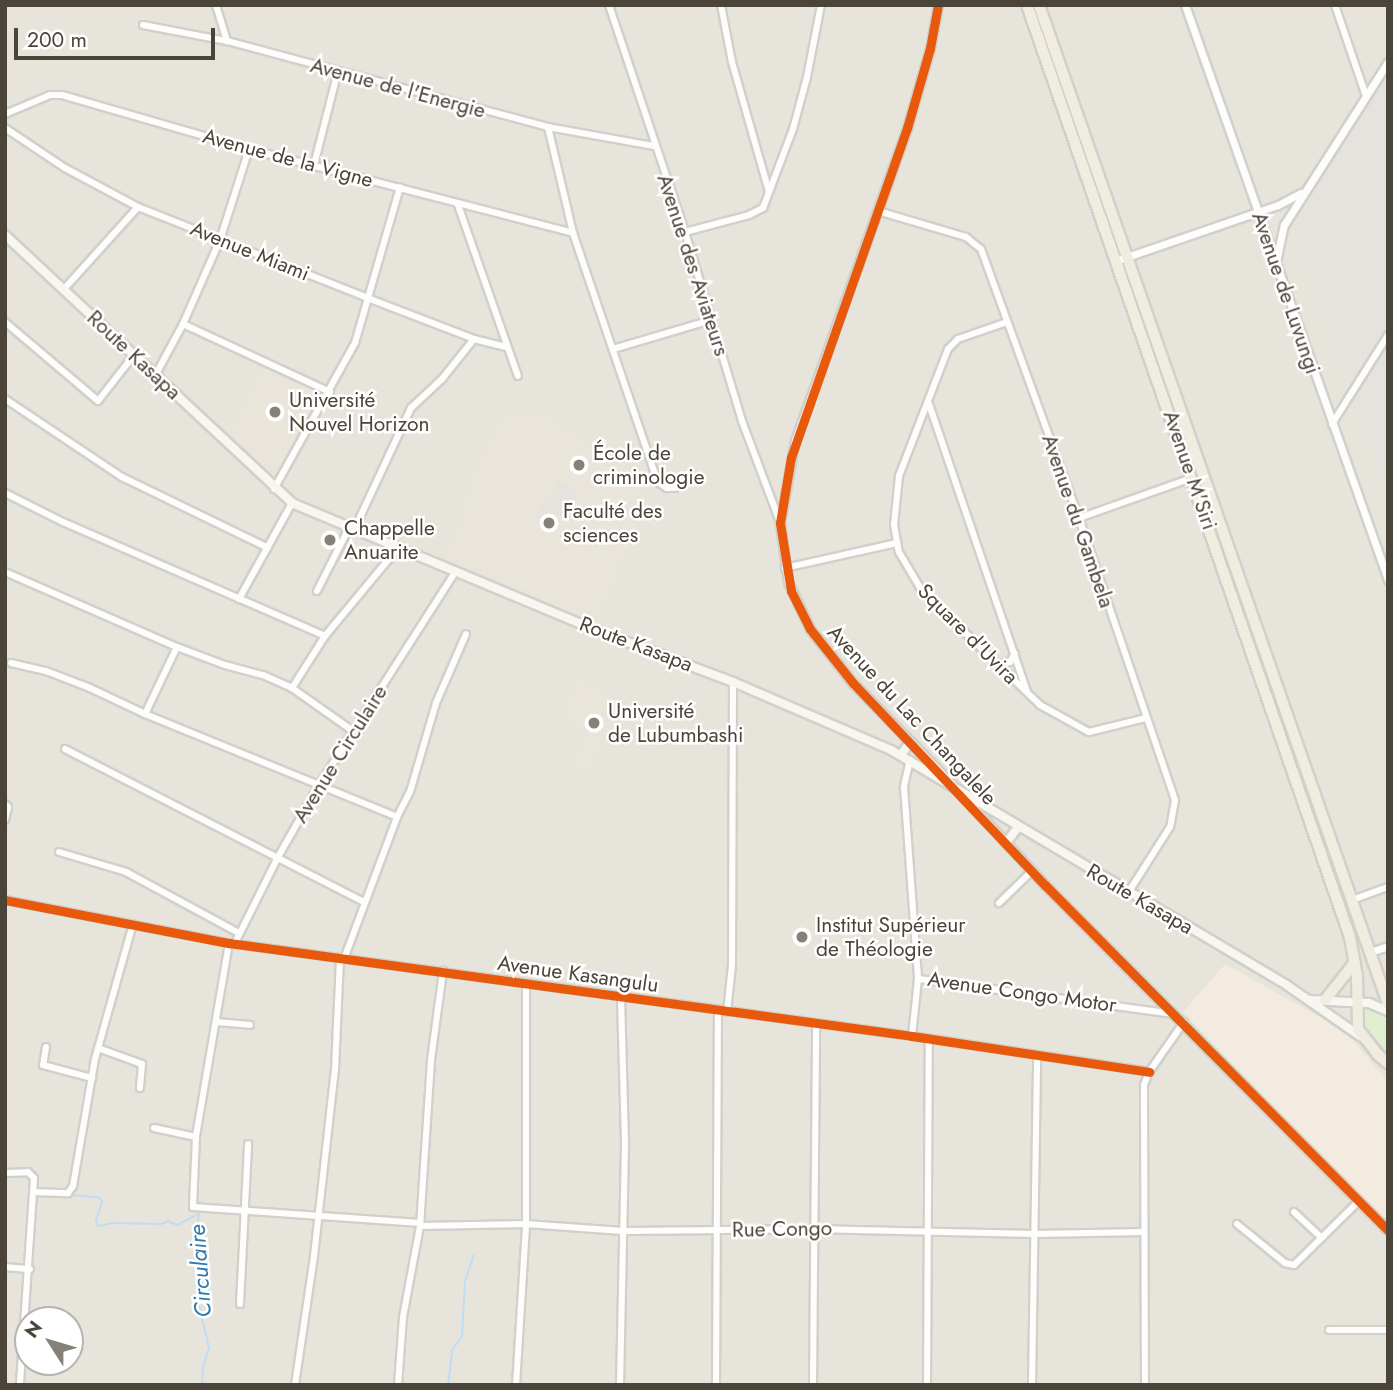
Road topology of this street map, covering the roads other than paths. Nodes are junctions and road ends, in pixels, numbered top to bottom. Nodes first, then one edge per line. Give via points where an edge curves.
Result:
1 (216, 5) edge
2 (609, 5) edge
3 (712, 5) edge
4 (821, 5) edge
5 (938, 5) edge
6 (1027, 5) edge
7 (1040, 5) edge
8 (1185, 5) edge
9 (1335, 5) edge
10 (720, 8) edge
11 (143, 25) dead end
12 (227, 41) junction
13 (1386, 68) edge
14 (338, 71) junction
15 (1366, 96) junction
16 (5, 114) edge
17 (548, 127) junction
18 (5, 128) edge
19 (654, 146) junction
20 (249, 149) junction
21 (314, 165) junction
22 (400, 187) junction
23 (1305, 191) junction
24 (770, 194) junction
25 (458, 205) junction
26 (138, 207) junction
27 (878, 211) junction
28 (1259, 212) junction
29 (685, 232) junction
30 (573, 233) junction
31 (5, 235) edge
32 (220, 240) junction
33 (1122, 258) junction
34 (1276, 262) junction
35 (64, 289) junction
36 (370, 299) junction
37 (711, 320) junction
38 (1007, 321) junction
39 (5, 322) edge
40 (183, 324) junction
41 (1388, 335) edge
42 (474, 339) junction
43 (507, 347) junction
44 (612, 349) junction
45 (134, 355) junction
46 (156, 374) junction
47 (518, 376) dead end
48 (330, 392) junction
49 (5, 399) edge
50 (929, 404) junction
51 (1332, 424) junction
52 (1193, 477) junction
53 (676, 488) dead end
54 (274, 489) junction
55 (5, 493) edge
56 (292, 503) junction
57 (1079, 518) junction
58 (780, 523) junction
59 (351, 529) junction
60 (897, 543) junction
61 (268, 548) junction
62 (398, 548) junction
63 (785, 568) junction
64 (456, 571) junction
65 (5, 572) edge
66 (1388, 580) edge
67 (317, 591) dead end
68 (239, 599) junction
69 (466, 634) dead end
70 (325, 636) junction
71 (177, 647) junction
72 (1015, 651) junction
73 (11, 663) dead end
74 (996, 664) junction
75 (733, 681) junction
76 (292, 688) junction
77 (1028, 694) junction
78 (145, 714) junction
79 (1146, 718) junction
80 (353, 731) junction
81 (911, 742) junction
82 (65, 749) dead end
83 (901, 755) junction
84 (910, 760) junction
85 (320, 785) junction
86 (955, 787) junction
87 (6, 805) edge
88 (397, 817) junction
89 (5, 820) edge
90 (1019, 826) junction
91 (1006, 843) junction
92 (60, 852) dead end
93 (278, 857) junction
94 (1032, 871) junction
95 (1388, 887) edge
96 (1128, 893) junction
97 (5, 900) edge
98 (1352, 900) junction
99 (364, 902) junction
100 (999, 903) dead end
101 (132, 924) junction
102 (239, 933) junction
103 (232, 943) junction
104 (1388, 946) edge
105 (1370, 952) junction
106 (342, 959) junction
107 (1355, 962) junction
108 (443, 971) junction
109 (918, 979) junction
110 (526, 984) junction
111 (621, 996) junction
112 (1310, 1000) junction
113 (1325, 1000) junction
114 (1356, 1002) junction
115 (1388, 1004) edge
116 (718, 1011) junction
117 (1388, 1011) edge
118 (727, 1012) junction
119 (1176, 1014) junction
120 (217, 1022) junction
121 (1184, 1022) junction
122 (816, 1023) junction
123 (250, 1025) dead end
124 (912, 1036) junction
125 (1363, 1037) junction
126 (929, 1039) junction
127 (46, 1047) dead end
128 (97, 1048) junction
129 (1378, 1055) junction
130 (1037, 1056) junction
131 (1388, 1063) edge
132 (1388, 1069) edge
133 (1149, 1072) junction
134 (92, 1078) junction
135 (140, 1087) dead end
136 (154, 1128) dead end
137 (196, 1137) junction
138 (248, 1144) dead end
139 (5, 1173) edge
140 (34, 1192) junction
141 (1359, 1201) junction
142 (245, 1209) junction
143 (1294, 1212) dead end
144 (319, 1215) junction
145 (420, 1224) junction
146 (526, 1224) junction
147 (1237, 1224) dead end
148 (812, 1229) junction
149 (928, 1229) junction
150 (717, 1230) junction
151 (1388, 1230) edge
152 (623, 1231) junction
153 (1144, 1233) junction
154 (1034, 1234) junction
155 (1322, 1238) junction
156 (5, 1267) edge
157 (30, 1269) junction
158 (240, 1304) dead end
159 (1329, 1329) dead end
160 (1388, 1330) edge
161 (20, 1385) edge
162 (295, 1385) edge
163 (398, 1385) edge
164 (516, 1385) edge
165 (620, 1385) edge
166 (716, 1385) edge
167 (813, 1385) edge
168 (927, 1385) edge
169 (1032, 1385) edge
170 (1145, 1385) edge

1 - 12 street
2 - 19 street, Avenue des Aviateurs
3 - 10 street
4 - 24 street via 807,77
5 - 27 street, Avenue du Lac Changalele via 922,77
6 - 33 highway, Avenue M'Siri
7 - 33 highway, Avenue M'Siri
8 - 28 street, Avenue de Luvungi
9 - 15 street
10 - 24 street
11 - 12 street, Avenue de l'Energie
12 - 14 street, Avenue de l'Energie
13 - 15 street
14 - 17 street, Avenue de l'Energie
14 - 21 street
15 - 23 street
16 - 20 street, Avenue de la Vigne via 62,95
17 - 19 street, Avenue de l'Energie
17 - 30 street
18 - 26 street, Avenue Miami via 75,174
19 - 29 street, Avenue des Aviateurs
20 - 21 street, Avenue de la Vigne
20 - 32 street
21 - 22 street, Avenue de la Vigne
22 - 25 street, Avenue de la Vigne
22 - 36 street
23 - 28 street
23 - 34 street via 1280,234
24 - 29 street via 759,212
25 - 30 street, Avenue de la Vigne
25 - 43 street
26 - 32 street, Avenue Miami
26 - 35 street
27 - 38 street, Avenue du Gambela via 978,244
27 - 58 street, Avenue du Lac Changalele via 795,440
28 - 33 street
28 - 34 street, Avenue de Luvungi
29 - 37 street, Avenue des Aviateurs
30 - 44 street
31 - 35 main road, Route Kasapa
32 - 36 street, Avenue Miami
32 - 40 street
33 - 52 highway, Avenue M'Siri
33 - 98 highway, Avenue M'Siri
34 - 51 street, Avenue de Luvungi
35 - 45 main road, Route Kasapa
36 - 42 street, Avenue Miami
36 - 48 street via 355,344
37 - 44 street
37 - 58 street, Avenue des Aviateurs
38 - 50 street via 952,344
38 - 57 street, Avenue du Gambela
39 - 45 street via 98,401
40 - 46 street
40 - 48 street
41 - 51 street
42 - 43 street, Avenue Miami
42 - 59 street via 411,408
43 - 47 street
44 - 53 street via 658,482
45 - 46 main road, Route Kasapa
46 - 54 main road, Route Kasapa
48 - 54 street
49 - 61 street via 122,477
50 - 60 street, Square d'Uvira via 899,476 894,510
50 - 72 street, Square d'Uvira
51 - 66 street, Avenue de Luvungi
52 - 57 street
52 - 107 highway, Avenue M'Siri
54 - 56 main road, Route Kasapa
55 - 68 street
56 - 59 main road, Route Kasapa
56 - 61 street
57 - 79 street, Avenue du Gambela
58 - 63 street, Avenue du Lac Changalele
59 - 62 main road, Route Kasapa
59 - 67 street
60 - 63 street
60 - 74 street, Square d'Uvira via 905,566 922,591
61 - 68 street
62 - 64 main road, Route Kasapa
62 - 70 street
63 - 81 street, Avenue du Lac Changalele via 800,611 820,644
64 - 75 main road, Route Kasapa
64 - 80 street, Avenue Circulaire
65 - 71 street
68 - 70 street
69 - 88 street
70 - 76 street
71 - 76 street
71 - 78 street
72 - 74 street via 1010,662
72 - 77 street, Square d'Uvira
73 - 78 street via 55,674
74 - 77 street, Square d'Uvira
75 - 83 main road, Route Kasapa
75 - 118 street via 732,965
76 - 80 street
77 - 79 street via 1083,731 1105,731
78 - 85 street
79 - 96 street, Avenue du Gambela via 1175,810 1170,827
80 - 85 street, Avenue Circulaire
81 - 83 main road
81 - 86 street, Avenue du Lac Changalele
82 - 93 street
83 - 84 main road, Route Kasapa
84 - 86 main road, Route Kasapa
84 - 109 street, Avenue Congo Motor via 904,787
85 - 88 street
85 - 93 street, Avenue Circulaire
86 - 90 main road, Route Kasapa
86 - 91 street, Avenue du Lac Changalele
87 - 89 street
88 - 99 street
90 - 91 main road
90 - 96 main road, Route Kasapa
91 - 94 street, Avenue du Lac Changalele
92 - 102 street via 126,872
93 - 99 street
93 - 102 street, Avenue Circulaire
94 - 100 street
94 - 119 street, Avenue du Lac Changalele
95 - 98 street
96 - 112 main road, Route Kasapa
97 - 101 street, Avenue Kasangulu
98 - 105 highway, Avenue M'Siri
99 - 106 street
101 - 103 street, Avenue Kasangulu
101 - 128 street
102 - 103 street, Avenue Circulaire
103 - 106 street, Avenue Kasangulu
103 - 120 street, Avenue Circulaire
104 - 105 street
105 - 115 highway, Avenue M'Siri
106 - 108 street, Avenue Kasangulu
106 - 144 street
107 - 113 highway
107 - 114 highway, Avenue M'Siri
108 - 110 street, Avenue Kasangulu
108 - 145 street via 433,1035
109 - 119 street, Avenue Congo Motor
109 - 124 street
110 - 111 street, Avenue Kasangulu
110 - 146 street
111 - 116 street, Avenue Kasangulu
111 - 152 street
112 - 113 main road
112 - 125 main road, Route Kasapa
113 - 114 main road
114 - 117 main road
114 - 125 highway, Avenue M'Siri via 1356,1023
116 - 118 street, Avenue Kasangulu
116 - 150 street
118 - 122 street, Avenue Kasangulu
119 - 121 street, Avenue du Lac Changalele
120 - 123 street
120 - 137 street, Avenue Circulaire
121 - 133 street
121 - 141 street, Avenue du Lac Changalele
122 - 124 street, Avenue Kasangulu
122 - 148 street
124 - 126 street, Avenue Kasangulu
125 - 129 highway
126 - 130 street, Avenue Kasangulu
126 - 149 street
127 - 134 street via 43,1065
128 - 134 street
128 - 135 street via 142,1064
129 - 131 highway
129 - 132 main road
130 - 133 street, Avenue Kasangulu
130 - 154 street
133 - 153 street via 1143,1095
134 - 140 street via 72,1190
136 - 137 street
137 - 142 street, Avenue Circulaire via 193,1208
138 - 142 street
139 - 140 street via 31,1174
140 - 157 street
141 - 151 street, Avenue du Lac Changalele
141 - 155 street
142 - 144 street
142 - 158 street
143 - 155 street
144 - 145 street, Rue Congo
144 - 162 street
145 - 146 street, Rue Congo
145 - 163 street via 403,1317
146 - 152 street, Rue Congo
146 - 164 street
147 - 155 street via 1289,1265
148 - 149 street, Rue Congo
148 - 150 street, Rue Congo
148 - 167 street
149 - 154 street, Rue Congo
149 - 168 street
150 - 152 street, Rue Congo
150 - 166 street
152 - 165 street
153 - 154 street, Rue Congo
153 - 170 street
154 - 169 street
156 - 157 street
157 - 161 street
159 - 160 street

